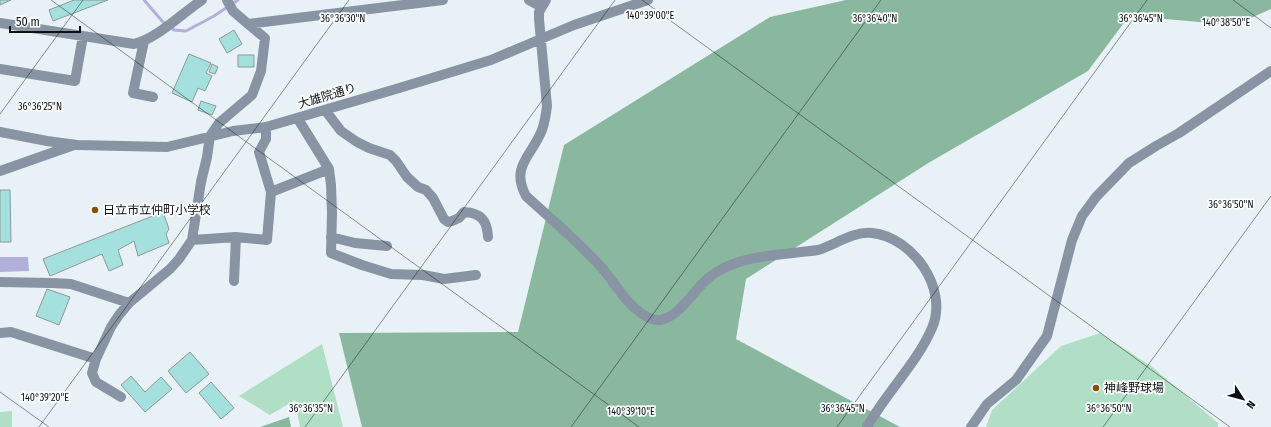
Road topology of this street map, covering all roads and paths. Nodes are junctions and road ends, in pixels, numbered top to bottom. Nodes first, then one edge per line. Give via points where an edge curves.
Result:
1 (202, 0) edge
2 (228, 0) edge
3 (443, 0) edge
4 (529, 0) edge
5 (648, 0) edge
6 (544, 3) edge
7 (0, 23) edge
8 (248, 24) junction
9 (83, 36) junction
10 (542, 39) junction
11 (144, 41) junction
12 (0, 69) edge
13 (1271, 70) edge
14 (153, 97) dead end
15 (325, 110) junction
16 (298, 119) junction
17 (266, 127) junction
18 (0, 132) edge
19 (210, 136) junction
20 (77, 144) junction
21 (328, 169) junction
22 (0, 170) edge
23 (271, 192) junction
24 (236, 237) junction
25 (331, 237) junction
26 (488, 237) dead end
27 (192, 240) junction
28 (387, 246) dead end
29 (476, 275) dead end
30 (234, 281) dead end
31 (0, 282) edge
32 (129, 303) junction
33 (0, 333) edge
34 (96, 360) junction
35 (121, 397) dead end
36 (867, 427) edge
37 (971, 427) edge

1 - 11 street
2 - 8 street via 233,11
3 - 8 street
4 - 6 street
5 - 10 street, 大雄院通り
6 - 10 street via 539,12
7 - 9 street
8 - 19 street via 266,38 252,95 219,122
9 - 11 street via 134,44
9 - 12 street via 76,81
10 - 15 street, 大雄院通り via 491,60
10 - 36 street via 548,106 542,131 521,171 521,187 526,196 602,268 635,309 647,317 659,320 672,316 714,273 741,261 818,250 865,233 894,240 912,254 929,275 932,285 936,299 933,326 920,350
11 - 14 street via 133,93
13 - 37 street via 1179,133 1129,163 1096,197 1082,216 1072,240 1047,336 1016,380 987,404
15 - 16 street, 大雄院通り
15 - 26 street via 341,131 369,148 390,155 407,177 433,198 444,219 448,222 459,218 464,212 472,213 484,221
16 - 17 street, 大雄院通り
16 - 21 street
17 - 19 street, 大雄院通り
17 - 23 street via 266,139 259,152
18 - 20 street, 大雄院通り
19 - 20 street, 大雄院通り via 167,146
19 - 27 street
20 - 22 street
21 - 23 street
21 - 25 street via 332,185
23 - 24 street via 267,240
24 - 27 street
24 - 30 street
25 - 28 street via 355,243
25 - 29 street via 331,253 391,274 423,275 444,279
27 - 32 street via 170,269
31 - 32 street via 71,284
32 - 34 street via 111,327
33 - 34 street via 11,332
34 - 35 street via 92,373 96,382

